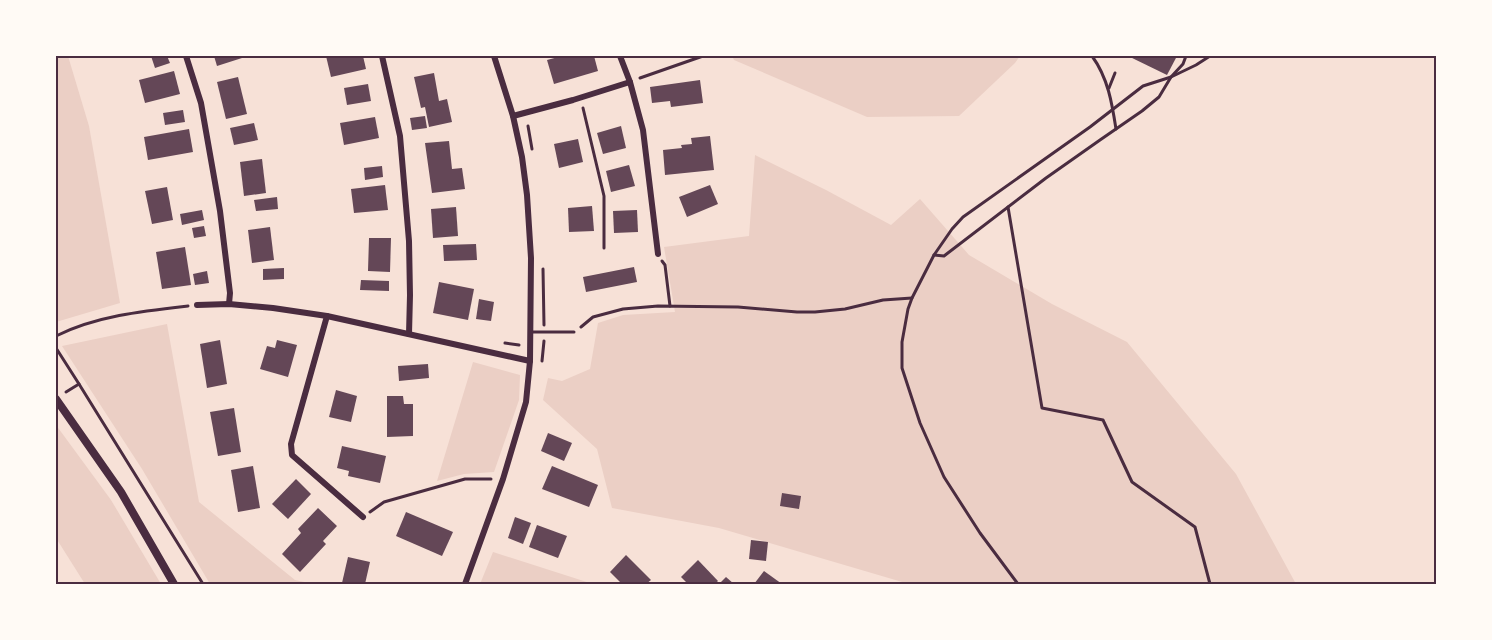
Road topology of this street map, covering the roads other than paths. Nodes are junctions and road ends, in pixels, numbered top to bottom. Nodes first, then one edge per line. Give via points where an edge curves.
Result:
1 (186, 56) edge
2 (382, 56) edge
3 (494, 56) edge
4 (620, 56) edge
5 (630, 82) junction
6 (513, 116) junction
7 (658, 254) road end
8 (229, 304) junction
9 (197, 305) road end
10 (327, 316) junction
11 (531, 332) junction
12 (574, 332) road end
13 (409, 334) junction
14 (531, 361) junction
15 (56, 399) edge
16 (363, 517) road end
17 (174, 585) edge
18 (465, 585) edge

1 - 8 street via 201,104 219,201
2 - 13 street via 400,136 409,241
3 - 6 street
4 - 5 street
5 - 6 street
5 - 7 street via 643,130
6 - 11 street via 527,195
8 - 9 street
8 - 10 street
10 - 13 street
10 - 16 street via 291,444 292,455
11 - 12 lane
11 - 14 street
13 - 14 street
14 - 18 street via 526,402
15 - 17 street via 121,492

